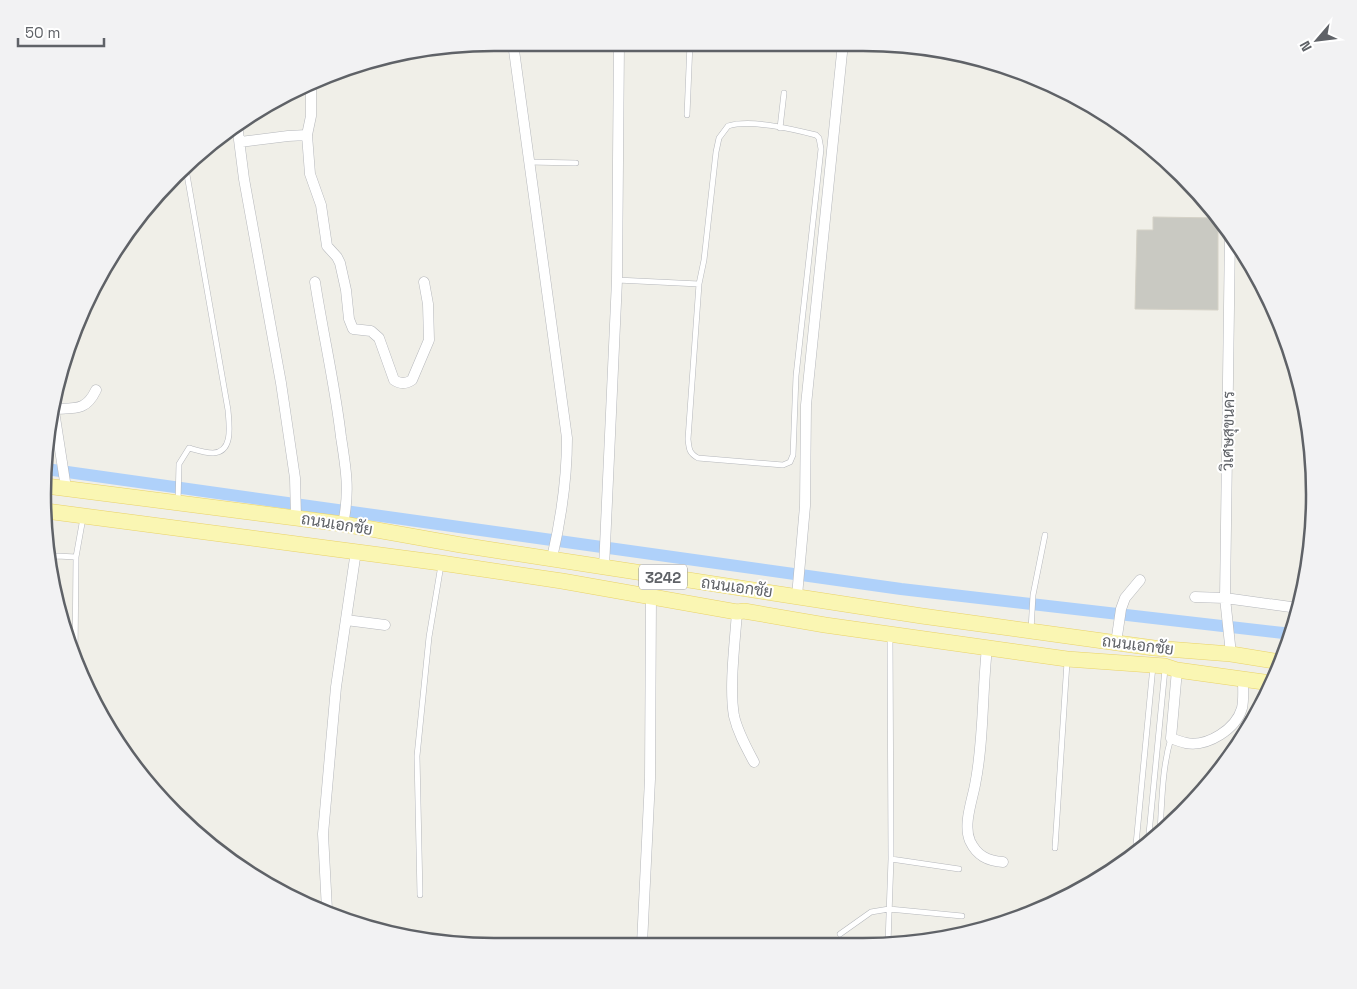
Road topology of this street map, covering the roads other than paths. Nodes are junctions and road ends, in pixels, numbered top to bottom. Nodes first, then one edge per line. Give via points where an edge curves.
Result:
1 (514, 51) edge
2 (619, 51) edge
3 (690, 51) edge
4 (842, 51) edge
5 (311, 91) edge
6 (784, 93) dead end
7 (686, 115) dead end
8 (780, 128) junction
9 (239, 133) edge
10 (308, 135) junction
11 (240, 142) junction
12 (529, 162) junction
13 (576, 163) dead end
14 (187, 175) edge
15 (1230, 246) edge
16 (618, 280) junction
17 (315, 282) dead end
18 (424, 282) dead end
19 (699, 284) junction
20 (96, 390) dead end
21 (60, 409) edge
22 (56, 433) edge
23 (65, 482) junction
24 (51, 485) edge
25 (178, 499) junction
26 (52, 512) edge
27 (83, 515) junction
28 (344, 516) junction
29 (296, 517) junction
30 (1045, 536) dead end
31 (356, 552) junction
32 (56, 556) edge
33 (76, 557) junction
34 (552, 558) junction
35 (442, 563) junction
36 (604, 568) junction
37 (1140, 580) dead end
38 (798, 590) junction
39 (651, 596) junction
40 (1195, 597) dead end
41 (1226, 598) junction
42 (1291, 607) edge
43 (737, 612) junction
44 (346, 620) junction
45 (385, 625) dead end
46 (1031, 631) junction
47 (890, 635) junction
48 (75, 638) edge
49 (1116, 643) junction
50 (987, 648) junction
51 (1230, 648) junction
52 (1067, 659) junction
53 (1273, 660) edge
54 (1165, 668) junction
55 (1243, 680) junction
56 (1264, 682) edge
57 (1171, 738) junction
58 (754, 762) dead end
59 (1161, 823) edge
60 (1149, 833) edge
61 (1137, 842) edge
62 (1055, 848) dead end
63 (891, 859) junction
64 (1003, 862) dead end
65 (959, 869) dead end
66 (420, 896) dead end
67 (327, 905) edge
68 (889, 909) junction
69 (962, 916) dead end
70 (840, 934) dead end
71 (888, 937) edge
72 (642, 938) edge

1 - 12 street
2 - 16 street
3 - 7 lane
4 - 38 street via 806,405 805,506
5 - 10 street
6 - 8 lane
8 - 19 lane via 741,124 724,129 716,152
8 - 19 lane via 816,135 821,149 796,376 793,455 790,462 783,465 698,458 691,454 688,439
9 - 11 street
10 - 11 street
10 - 18 street via 310,174 321,205 328,246 340,263 348,318 357,331 371,331 379,338 394,380 399,383 412,380 428,340
11 - 29 street via 281,383 295,478
12 - 13 lane
12 - 34 street via 567,438 567,462
14 - 25 lane via 230,431 227,443 214,453 189,448 179,464
15 - 41 street, วิเศษสุขนคร
16 - 19 lane
16 - 36 street
17 - 28 street via 337,402 348,486
20 - 21 street via 83,407
22 - 23 street
23 - 24 main road, ถนนเอกชัย / 3242
23 - 25 main road, ถนนเอกชัย / 3242
25 - 29 main road, ถนนเอกชัย / 3242
26 - 27 main road, ถนนเอกชัย / 3242
27 - 31 main road, ถนนเอกชัย / 3242
27 - 33 lane
28 - 29 main road, ถนนเอกชัย / 3242
28 - 34 main road, ถนนเอกชัย / 3242 via 461,546
30 - 46 lane via 1033,594
31 - 35 main road, ถนนเอกชัย / 3242
31 - 44 street
32 - 33 lane
33 - 48 lane
34 - 36 main road, ถนนเอกชัย / 3242
35 - 39 main road, ถนนเอกชัย / 3242
35 - 66 lane via 429,637 417,756
36 - 38 main road, ถนนเอกชัย / 3242
37 - 49 street via 1125,598 1117,625
38 - 46 main road, ถนนเอกชัย / 3242
39 - 43 main road, ถนนเอกชัย / 3242
39 - 72 street via 650,779
40 - 41 street
41 - 42 street
41 - 51 street, วิเศษสุขนคร
43 - 47 main road, ถนนเอกชัย / 3242
43 - 58 street via 734,716
44 - 45 street
44 - 67 street via 336,687 323,834
46 - 49 main road, ถนนเอกชัย / 3242
47 - 50 main road, ถนนเอกชัย / 3242
47 - 63 lane
49 - 51 main road, ถนนเอกชัย / 3242 via 1154,648
50 - 52 main road, ถนนเอกชัย / 3242
50 - 64 street via 976,783 968,823 969,840 990,861
51 - 53 main road, ถนนเอกชัย / 3242
52 - 54 main road, ถนนเอกชัย / 3242
52 - 62 lane
54 - 55 main road, ถนนเอกชัย / 3242
54 - 57 street
54 - 60 lane
54 - 61 lane
55 - 56 main road, ถนนเอกชัย / 3242
55 - 57 street via 1243,706 1231,725 1205,741 1187,744
57 - 59 lane
63 - 65 lane
63 - 68 lane
68 - 69 lane
68 - 70 lane via 871,912
68 - 71 lane

